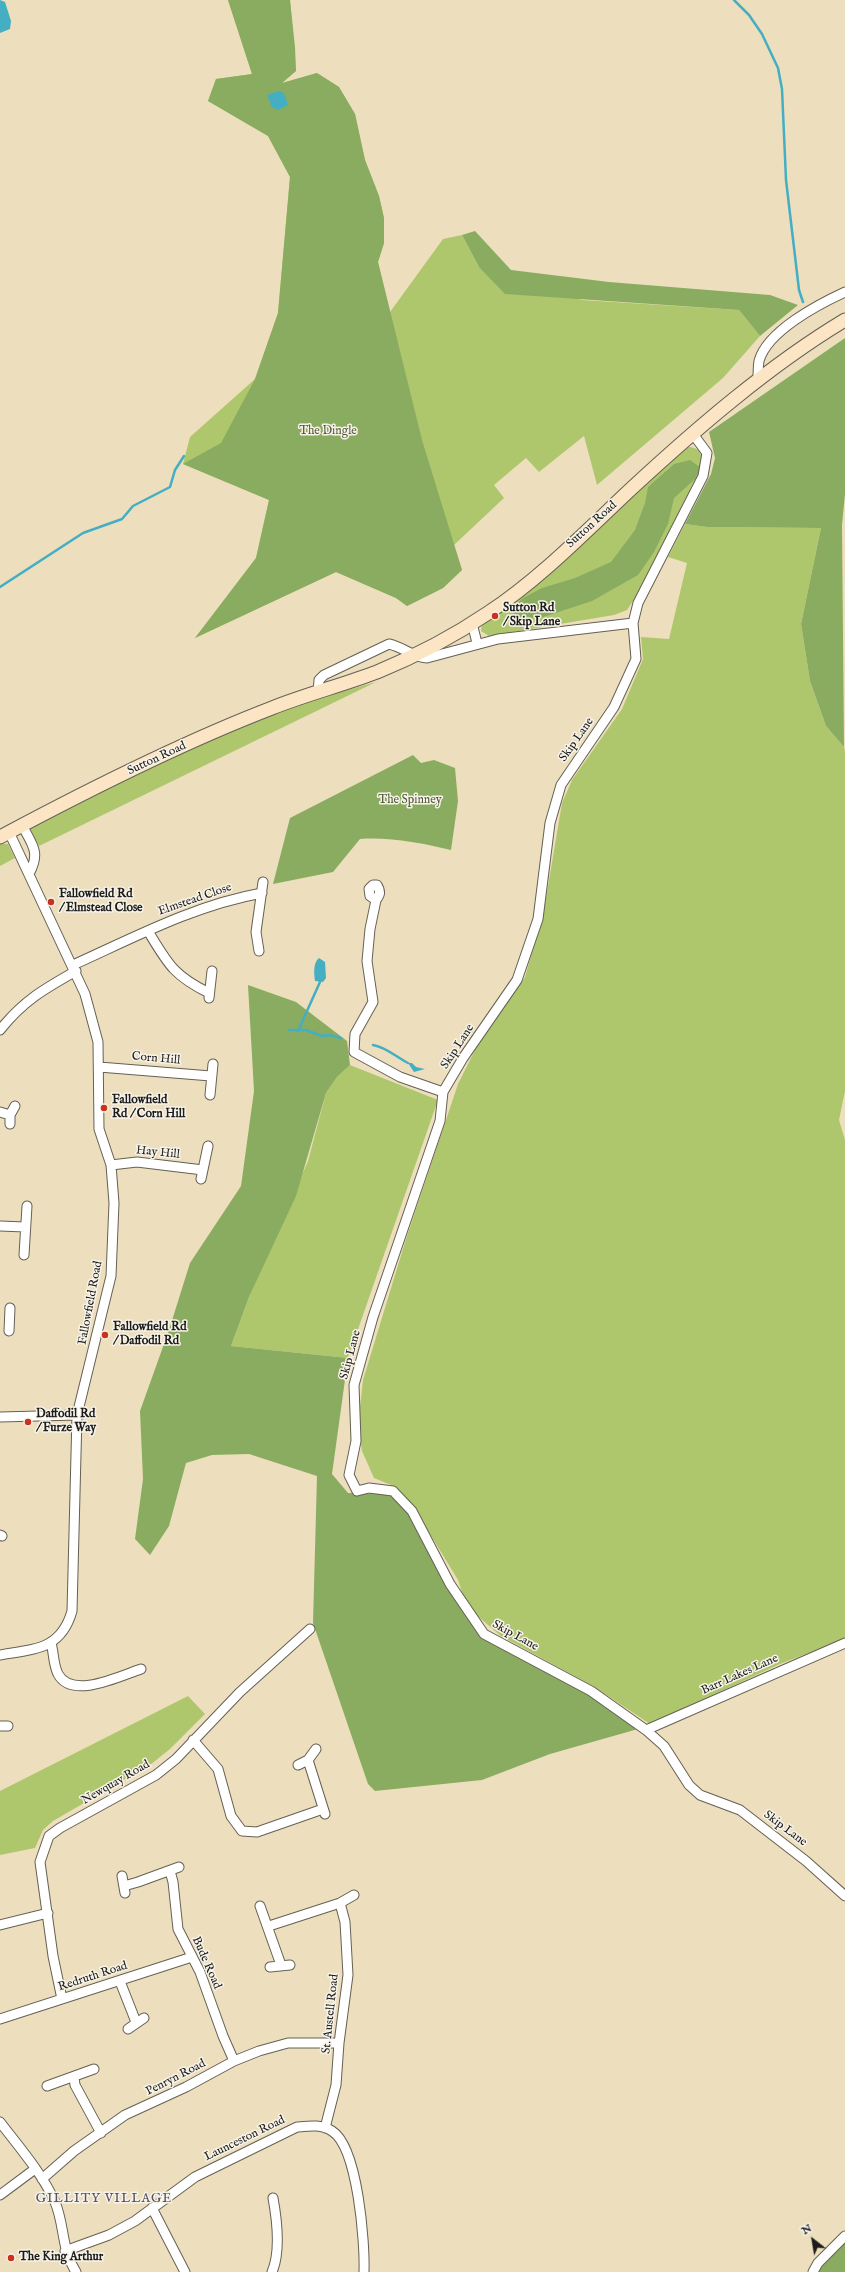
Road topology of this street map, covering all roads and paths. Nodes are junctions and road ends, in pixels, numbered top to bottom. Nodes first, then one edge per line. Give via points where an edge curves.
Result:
1 (845, 292) edge
2 (845, 320) edge
3 (758, 380) junction
4 (693, 434) junction
5 (472, 623) junction
6 (633, 623) junction
7 (477, 643) junction
8 (415, 654) junction
9 (318, 692) junction
10 (22, 825) junction
11 (4, 834) edge
12 (29, 874) junction
13 (263, 882) dead end
14 (262, 893) junction
15 (376, 900) dead end
16 (148, 931) junction
17 (258, 951) dead end
18 (74, 968) junction
19 (212, 971) dead end
20 (0, 1030) edge
21 (213, 1064) dead end
22 (99, 1067) junction
23 (211, 1076) junction
24 (443, 1092) junction
25 (210, 1095) dead end
26 (15, 1106) dead end
27 (0, 1112) edge
28 (208, 1146) dead end
29 (111, 1165) junction
30 (27, 1206) dead end
31 (0, 1226) edge
32 (25, 1227) junction
33 (24, 1255) dead end
34 (10, 1308) dead end
35 (6, 1326) edge
36 (77, 1416) junction
37 (0, 1417) edge
38 (310, 1629) dead end
39 (51, 1643) junction
40 (845, 1643) edge
41 (0, 1655) edge
42 (142, 1668) dead end
43 (646, 1730) junction
44 (193, 1740) junction
45 (316, 1749) dead end
46 (308, 1760) junction
47 (298, 1765) dead end
48 (178, 1867) dead end
49 (170, 1871) junction
50 (122, 1876) dead end
51 (354, 1896) dead end
52 (845, 1896) edge
53 (340, 1902) junction
54 (260, 1906) dead end
55 (48, 1913) junction
56 (0, 1925) edge
57 (269, 1926) junction
58 (192, 1957) junction
59 (270, 1967) dead end
60 (122, 1980) junction
61 (62, 1999) junction
62 (0, 2019) edge
63 (128, 2029) dead end
64 (339, 2043) junction
65 (234, 2061) junction
66 (94, 2069) dead end
67 (74, 2077) junction
68 (47, 2086) dead end
69 (0, 2122) edge
70 (325, 2128) junction
71 (101, 2133) junction
72 (35, 2169) junction
73 (42, 2179) junction
74 (0, 2195) edge
75 (271, 2204) dead end
76 (152, 2208) junction
77 (845, 2236) edge
78 (65, 2251) junction
79 (76, 2272) edge
80 (185, 2272) edge
81 (272, 2272) edge
82 (364, 2272) edge
83 (813, 2272) edge

1 - 3 street via 817,305 788,324 759,361
2 - 3 main road, Sutton Road
3 - 4 main road, Sutton Road
4 - 5 main road, Sutton Road via 517,592
4 - 6 street, Skip Lane via 707,453 703,476 638,603
5 - 7 street
5 - 8 main road, Sutton Road
6 - 7 street
6 - 24 street, Skip Lane via 636,659 614,707 561,785 550,823 538,919 517,980
7 - 8 street via 427,658 419,658
8 - 9 main road, Sutton Road via 378,671
8 - 9 street via 400,646 389,644 324,675 319,680
9 - 10 main road, Sutton Road via 229,726
10 - 11 main road, Sutton Road
10 - 12 street via 36,852 35,864
11 - 12 street, Fallowfield Road
12 - 18 street, Fallowfield Road
13 - 14 street
14 - 16 street, Elmstead Close via 211,905 181,915
14 - 17 street via 256,932
15 - 24 street via 367,961 373,1002 355,1034 354,1052 400,1077
16 - 18 street, Elmstead Close
16 - 19 street via 169,966 188,983 209,996
18 - 20 street, Elmstead Close via 40,991
18 - 22 street, Fallowfield Road via 85,994 98,1042
21 - 23 street
22 - 23 street, Corn Hill
22 - 29 street, Fallowfield Road via 99,1129
23 - 25 street
24 - 43 street, Skip Lane via 440,1121 373,1317 354,1385 356,1441 349,1476 357,1491 369,1488 393,1491 412,1511 450,1584 484,1634 591,1691
26 - 27 street via 10,1119
28 - 29 street, Hay Hill via 202,1175 137,1162
29 - 36 street, Fallowfield Road via 114,1203 111,1276
30 - 32 street
31 - 32 street
32 - 33 street
34 - 35 street
36 - 37 street
36 - 39 street, Fallowfield Road via 72,1611 66,1629
38 - 44 street, Newquay Road via 240,1692
39 - 41 street, Fallowfield Road via 40,1648
39 - 42 street via 59,1674 73,1686 88,1686
40 - 43 street, Barr Lakes Lane
43 - 52 street, Skip Lane via 664,1746 689,1786 700,1795 740,1810 806,1860
44 - 46 street via 218,1769 231,1816 242,1831 248,1833 324,1812
44 - 55 street, Newquay Road via 176,1759 156,1775 49,1836 40,1862
45 - 46 street
46 - 47 street
48 - 49 street
49 - 50 street via 124,1889
49 - 58 street, Bude Road via 178,1929
51 - 53 street
53 - 57 street
53 - 64 street, St. Austell Road via 346,1928 348,1975
54 - 57 street
55 - 56 street
55 - 61 street, Newquay Road
57 - 59 street via 285,1965
58 - 60 street, Redruth Road
58 - 65 street, Bude Road
60 - 61 street, Redruth Road
60 - 63 street via 121,1984 140,2020
61 - 62 street, Redruth Road
64 - 65 street, Penryn Road via 288,2043
64 - 70 street, St. Austell Road via 336,2085
65 - 71 street, Penryn Road via 125,2115
66 - 67 street
67 - 68 street
67 - 71 street via 75,2086
69 - 72 street
70 - 76 street, Launceston Road via 313,2125 296,2128 195,2177
70 - 82 street via 342,2141 351,2163 362,2236
71 - 73 street, Penryn Road via 74,2151
72 - 73 street
72 - 74 street
73 - 78 street via 55,2204
75 - 81 street via 277,2244
76 - 78 street, Launceston Road via 109,2235
76 - 80 street
77 - 83 street via 818,2263
78 - 79 street

